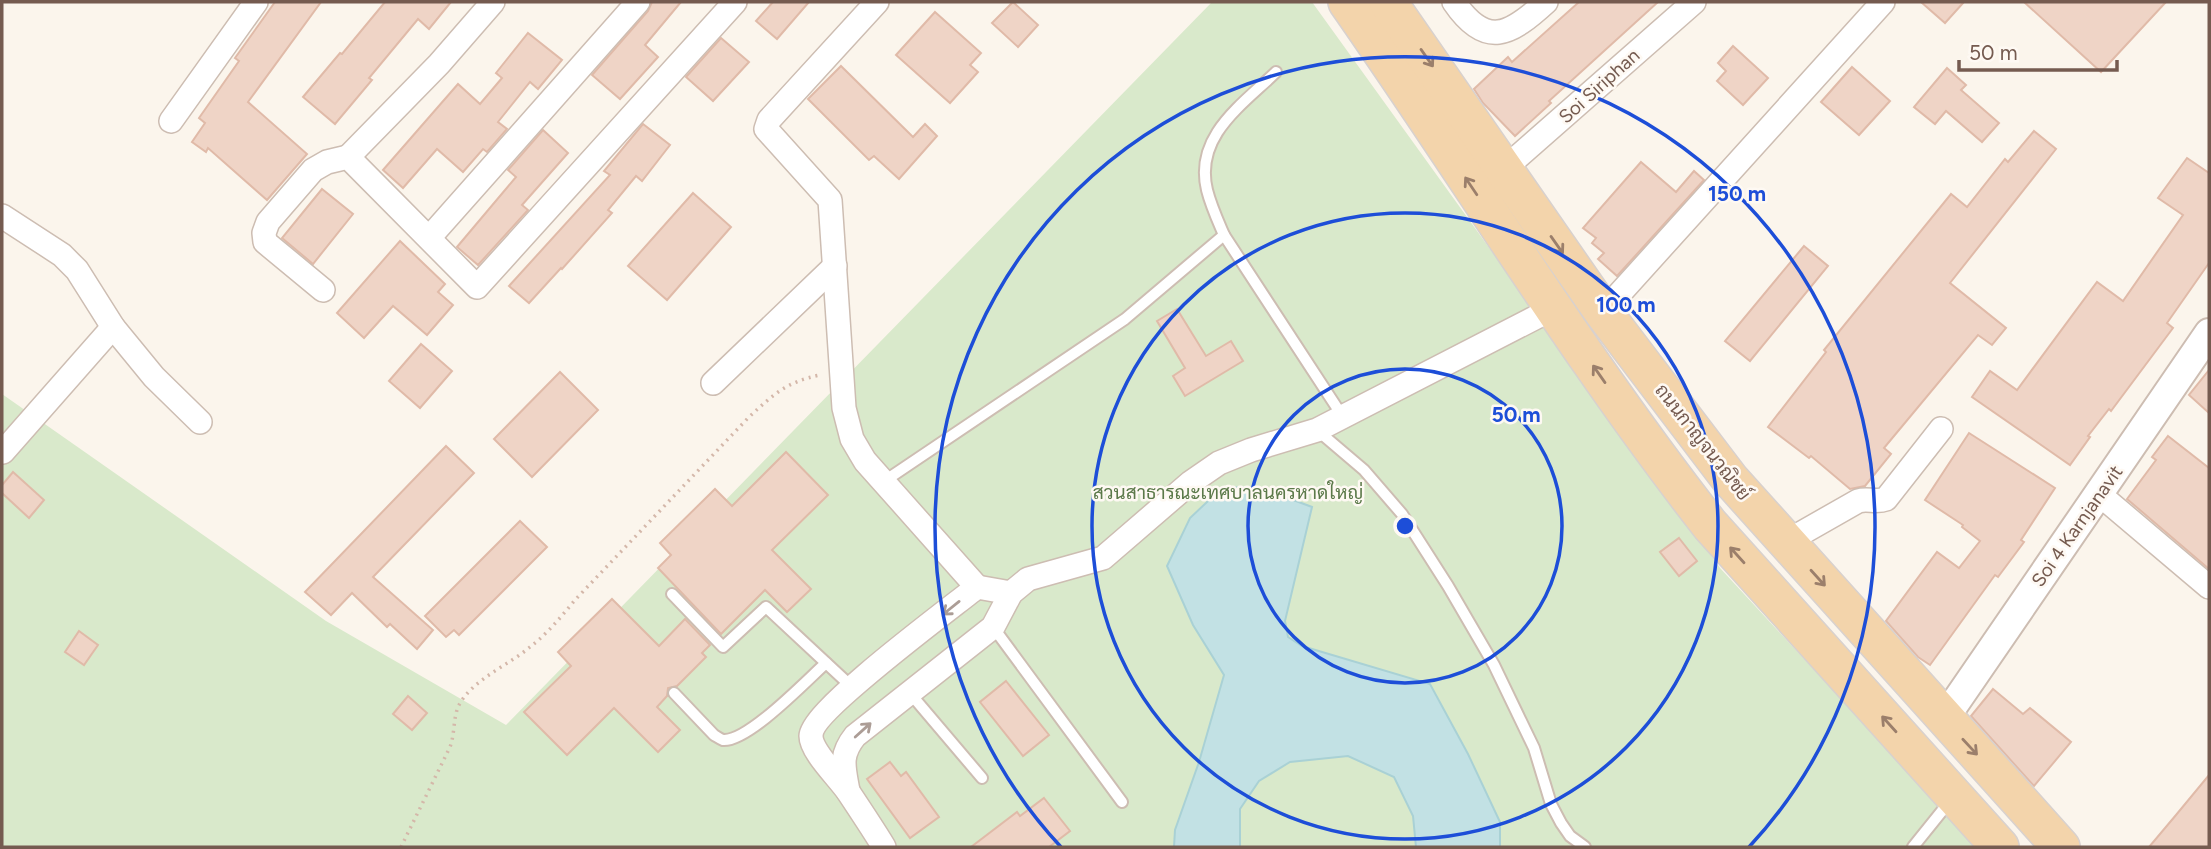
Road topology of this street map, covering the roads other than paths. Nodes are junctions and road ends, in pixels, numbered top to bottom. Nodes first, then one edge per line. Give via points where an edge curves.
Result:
1 (494, 2) edge
2 (638, 2) edge
3 (735, 2) edge
4 (877, 2) edge
5 (1347, 2) edge
6 (1388, 2) edge
7 (1454, 2) edge
8 (1546, 2) edge
9 (1693, 2) edge
10 (1883, 2) edge
11 (253, 3) edge
12 (1276, 72) dead end
13 (171, 121) dead end
14 (348, 157) junction
15 (1504, 169) junction
16 (2, 216) edge
17 (1224, 235) junction
18 (429, 239) junction
19 (835, 266) junction
20 (323, 290) dead end
21 (1554, 308) junction
22 (1603, 312) junction
23 (113, 327) junction
24 (2208, 339) edge
25 (713, 383) dead end
26 (1343, 417) junction
27 (200, 422) dead end
28 (1941, 429) dead end
29 (1317, 430) junction
30 (3, 452) edge
31 (884, 482) junction
32 (2099, 494) junction
33 (1786, 542) junction
34 (977, 587) junction
35 (2209, 587) edge
36 (1012, 593) junction
37 (672, 594) dead end
38 (993, 627) junction
39 (826, 663) junction
40 (852, 687) junction
41 (909, 692) junction
42 (674, 693) dead end
43 (1944, 719) junction
44 (982, 778) dead end
45 (848, 791) junction
46 (1954, 796) junction
47 (1122, 802) dead end
48 (884, 847) edge
49 (1585, 847) edge
50 (1913, 847) edge
51 (2000, 847) edge
52 (2062, 847) edge

1 - 14 street
2 - 18 street
3 - 18 street via 477,287
4 - 19 street via 766,128 830,200
21 -> 5 main road
6 -> 15 main road, ถนนกาญจนวณิชย์
7 - 8 street via 1473,25 1496,32 1509,30
9 - 15 street, Soi Siriphan
10 - 22 street
11 - 13 street
12 - 17 lane via 1222,124 1208,148 1206,187
14 - 18 street
14 - 20 street via 313,170 268,222 264,233 265,242
15 -> 22 main road, ถนนกาญจนวณิชย์
16 - 23 street via 62,255
17 - 26 lane
17 - 31 lane via 1125,318
19 - 25 street
19 - 31 street via 844,408 852,439
21 - 26 street
46 -> 21 main road via 1710,525 1653,452
22 - 33 main road, ถนนกาญจนวณิชย์ via 1730,479
23 - 27 street via 154,377
23 - 30 street
24 - 32 street, Soi 4 Karnjanavit
26 - 29 street
28 - 33 street via 1886,499 1858,502
29 - 36 street via 1219,463 1103,558 1028,579
29 - 49 lane via 1375,481 1415,534 1494,665 1534,748 1551,804 1570,836
31 - 34 street
32 - 35 street
32 - 43 street, Soi 4 Karnjanavit
33 -> 43 main road, ถนนกาญจนวณิชย์
34 - 36 street
34 -> 40 street
36 - 38 street
37 - 39 lane via 723,647 766,607
38 - 41 street
38 - 47 lane
39 - 40 lane
39 - 42 lane via 766,718 727,739 714,735
40 - 45 street via 823,713 811,733 814,747
41 - 44 lane
45 -> 41 street via 847,746
43 -> 52 main road, ถนนกาญจนวณิชย์
45 - 48 street
46 - 50 lane
46 - 51 main road

